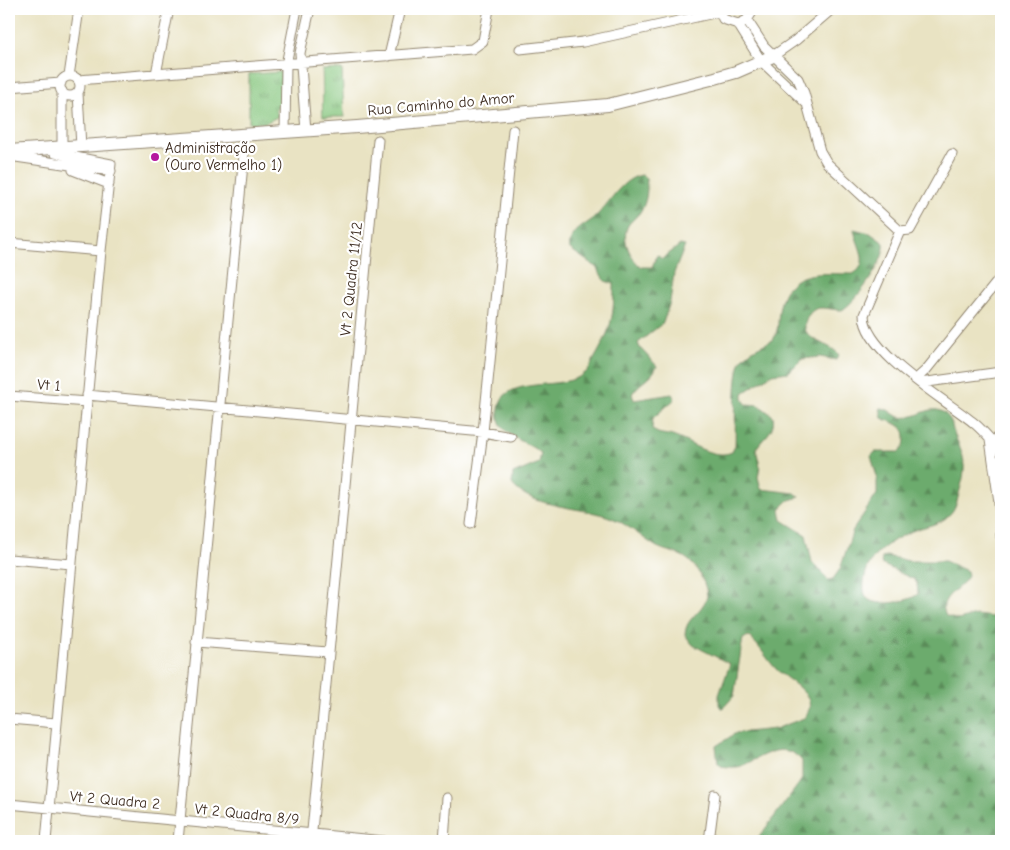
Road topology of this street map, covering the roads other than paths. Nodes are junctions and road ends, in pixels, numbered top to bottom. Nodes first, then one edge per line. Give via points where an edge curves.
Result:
1 (80, 9) edge
2 (169, 9) edge
3 (297, 9) edge
4 (310, 9) edge
5 (400, 9) edge
6 (489, 9) edge
7 (754, 9) edge
8 (823, 9) edge
9 (832, 9) edge
10 (719, 10) edge
11 (743, 22) junction
12 (793, 42) junction
13 (520, 49) dead end
14 (389, 56) junction
15 (767, 58) junction
16 (301, 63) junction
17 (286, 65) junction
18 (156, 74) junction
19 (69, 76) junction
20 (78, 80) junction
21 (9, 87) edge
22 (62, 87) junction
23 (78, 93) junction
24 (805, 102) junction
25 (304, 108) junction
26 (286, 110) junction
27 (513, 130) dead end
28 (306, 131) junction
29 (286, 132) junction
30 (378, 140) dead end
31 (81, 147) junction
32 (62, 148) junction
33 (25, 150) junction
34 (9, 152) edge
35 (244, 154) dead end
36 (952, 154) dead end
37 (9, 156) edge
38 (44, 162) junction
39 (111, 168) junction
40 (108, 184) junction
41 (900, 231) junction
42 (9, 243) edge
43 (101, 251) junction
44 (1001, 277) edge
45 (1001, 372) edge
46 (918, 381) junction
47 (9, 396) edge
48 (87, 398) junction
49 (218, 407) junction
50 (351, 421) junction
51 (483, 432) junction
52 (511, 437) dead end
53 (990, 440) junction
54 (1001, 451) edge
55 (1000, 462) edge
56 (995, 479) junction
57 (471, 524) dead end
58 (1001, 537) edge
59 (9, 559) edge
60 (72, 564) junction
61 (196, 642) junction
62 (328, 652) junction
63 (9, 719) edge
64 (56, 723) junction
65 (715, 795) dead end
66 (447, 798) dead end
67 (9, 804) edge
68 (48, 808) junction
69 (180, 820) junction
70 (311, 838) edge
71 (46, 841) edge
72 (178, 841) edge
73 (384, 841) edge
74 (444, 841) edge
75 (709, 841) edge

1 - 19 street
2 - 18 street
3 - 17 street
4 - 16 street via 300,53
5 - 14 street
6 - 14 street via 483,41 472,49
7 - 11 street
8 - 12 street via 797,33
9 - 12 street
10 - 11 street via 730,23
10 - 13 street via 583,42
11 - 15 street
12 - 15 street, Rua Caminho do Amor
14 - 16 street
15 - 24 street via 774,71
15 - 24 street via 794,74
15 - 28 street, Rua Caminho do Amor via 708,81 608,105
16 - 17 street
16 - 25 street
17 - 18 street
17 - 26 street
18 - 20 street
19 - 20 street
19 - 22 street
20 - 23 street
21 - 22 street
22 - 23 street via 69,96
22 - 32 street
23 - 31 street
24 - 41 street via 827,164
25 - 26 street
25 - 28 street
26 - 29 street
27 - 51 street
28 - 29 street, Rua Caminho do Amor
29 - 31 street, Rua Caminho do Amor
30 - 50 street, Vt 2 Quadra 11/12
31 - 32 street, Rua Caminho do Amor
32 - 33 street, Rua Caminho do Amor
33 - 34 street, Rua Caminho do Amor
33 - 39 street via 65,153
35 - 49 street
36 - 41 street via 910,230
37 - 38 street
38 - 39 street
38 - 40 street
39 - 40 street
40 - 43 street
41 - 46 street via 864,315 864,323 866,330 894,363
42 - 43 street
43 - 48 street
44 - 46 street
45 - 46 street
46 - 53 street via 974,423
47 - 48 street, Vt 1
48 - 49 street, Vt 1
48 - 60 street
49 - 50 street, Vt 1
49 - 61 street
50 - 51 street, Vt 1
50 - 62 street, Vt 2 Quadra 11/12
51 - 52 street, Vt 1
51 - 57 street
53 - 54 street
53 - 56 street
55 - 56 street
56 - 58 street
59 - 60 street
60 - 64 street
61 - 62 street
61 - 69 street
62 - 70 street, Vt 2 Quadra 11/12
63 - 64 street
64 - 68 street
65 - 75 street
66 - 74 street
67 - 68 street, Vt 2 Quadra 2
68 - 69 street, Vt 2 Quadra 2
68 - 71 street
69 - 70 street, Vt 2 Quadra 8/9
69 - 72 street
70 - 73 street, Vt 2 Quadra 8/9

